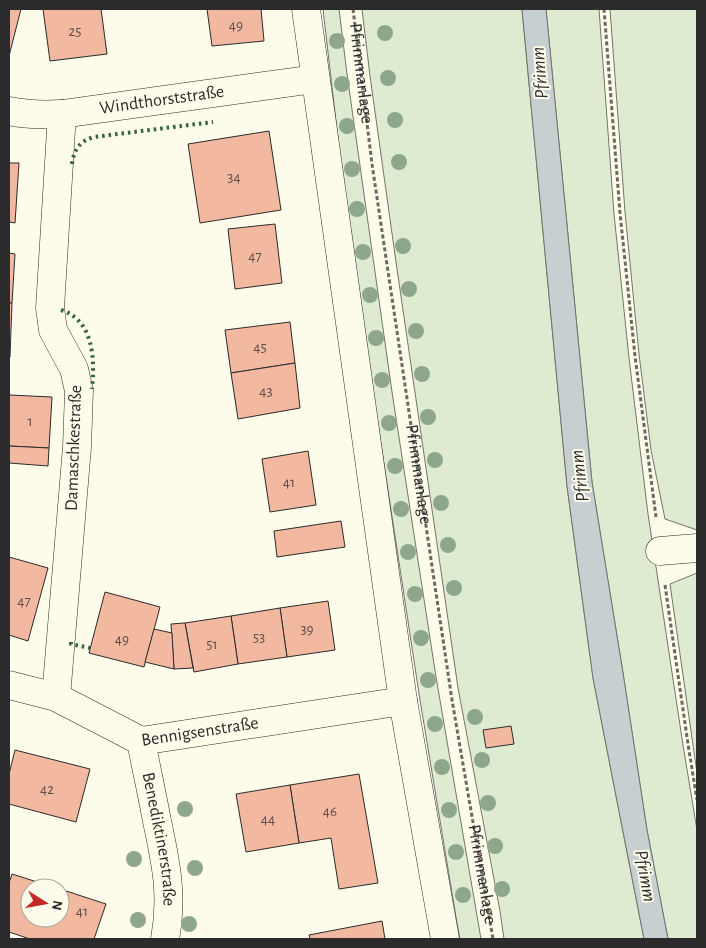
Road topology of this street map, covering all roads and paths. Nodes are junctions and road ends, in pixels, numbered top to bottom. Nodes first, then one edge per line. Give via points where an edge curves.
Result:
1 (306, 9) edge
2 (353, 9) edge
3 (604, 9) edge
4 (315, 79) junction
5 (9, 110) edge
6 (62, 114) junction
7 (697, 548) edge
8 (660, 551) junction
9 (9, 685) edge
10 (56, 697) junction
11 (402, 701) junction
12 (141, 741) junction
13 (697, 800) edge
14 (165, 939) edge
15 (445, 939) edge
16 (493, 939) edge

1 - 4 street
2 - 16 path, Pfrimmanlage via 372,164 449,681
3 - 8 path via 634,356
4 - 6 street, Windthorststraße
4 - 11 street
5 - 6 street, Windthorststraße via 22,114
6 - 10 street, Damaschkestraße via 50,308 53,330 74,369 79,391
7 - 8 street
8 - 13 path
9 - 10 street, Bennigsenstraße
10 - 12 street, Bennigsenstraße
11 - 12 street, Bennigsenstraße
11 - 15 street
12 - 14 street, Benediktinerstraße via 166,864 169,893

